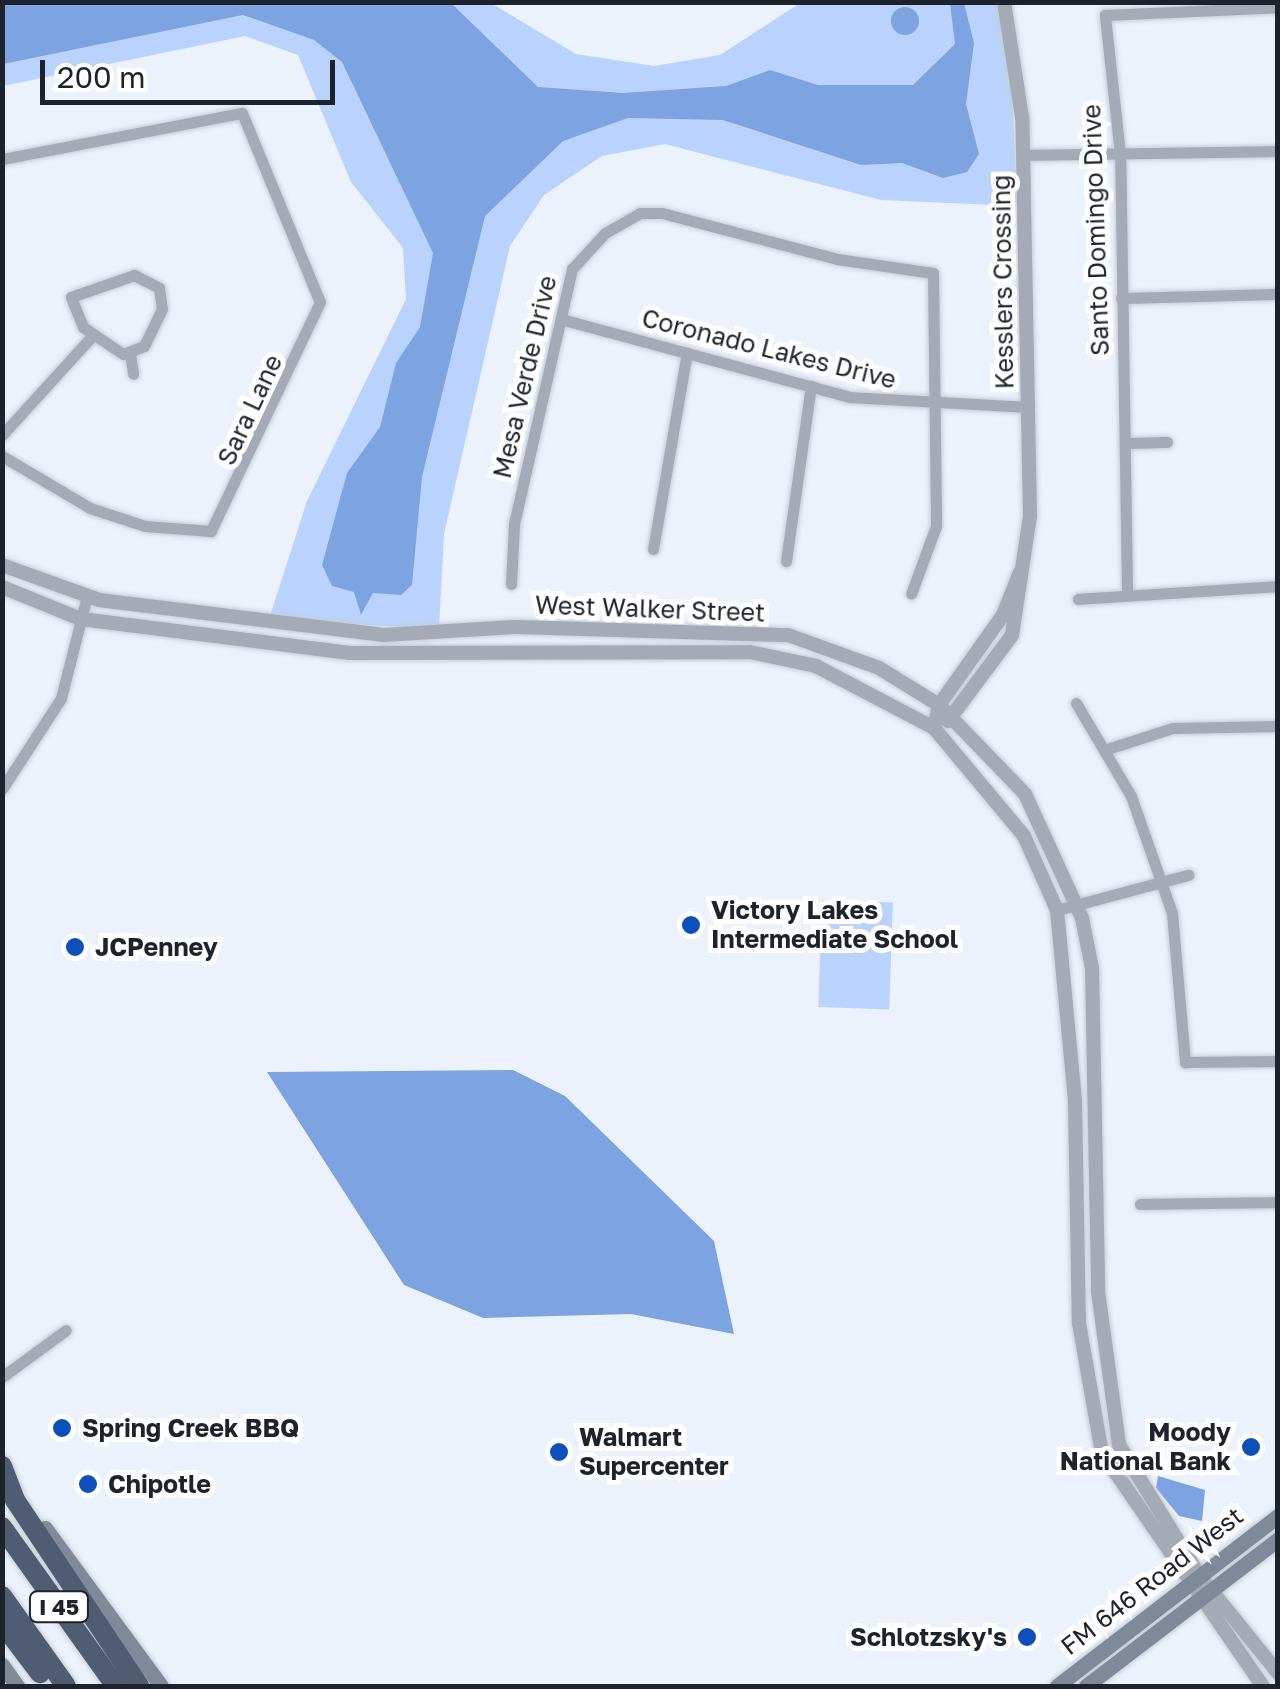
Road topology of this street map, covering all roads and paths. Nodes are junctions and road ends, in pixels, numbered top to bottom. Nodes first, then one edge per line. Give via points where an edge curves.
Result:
1 (1004, 2) edge
2 (1278, 7) edge
3 (1278, 151) edge
4 (1120, 154) junction
5 (1024, 155) junction
6 (2, 159) edge
7 (58, 294) dead end
8 (1278, 294) edge
9 (71, 297) junction
10 (1122, 298) junction
11 (560, 319) junction
12 (93, 335) junction
13 (687, 353) junction
14 (130, 354) junction
15 (133, 374) dead end
16 (811, 386) junction
17 (934, 407) junction
18 (1028, 407) junction
19 (2, 435) edge
20 (1167, 442) dead end
21 (1124, 443) junction
22 (2, 456) edge
23 (653, 549) dead end
24 (786, 561) dead end
25 (1024, 562) junction
26 (2, 564) edge
27 (511, 584) dead end
28 (1278, 586) edge
29 (2, 587) edge
30 (1127, 589) junction
31 (911, 594) dead end
32 (87, 596) junction
33 (1078, 599) dead end
34 (81, 618) junction
35 (1076, 703) dead end
36 (938, 705) junction
37 (953, 718) junction
38 (1278, 726) edge
39 (934, 728) junction
40 (1104, 750) junction
41 (2, 789) edge
42 (1188, 875) dead end
43 (1161, 882) junction
44 (1078, 904) junction
45 (1057, 910) junction
46 (1278, 1061) edge
47 (1278, 1202) edge
48 (1140, 1204) dead end
49 (66, 1330) dead end
50 (2, 1377) edge
51 (2, 1466) edge
52 (1278, 1516) edge
53 (2, 1527) edge
54 (1278, 1539) edge
55 (1192, 1581) junction
56 (2, 1596) edge
57 (1203, 1596) junction
58 (2, 1623) edge
59 (2, 1665) edge
60 (1278, 1673) edge
61 (18, 1686) edge
62 (50, 1686) edge
63 (66, 1686) edge
64 (116, 1686) edge
65 (139, 1686) edge
66 (160, 1686) edge
67 (1056, 1686) edge
68 (1086, 1686) edge
69 (1264, 1686) edge

1 - 5 street, Kesslers Crossing
2 - 4 street, Santo Domingo Drive via 1106,15
3 - 4 street
4 - 5 street
4 - 10 street, Santo Domingo Drive
5 - 18 street, Kesslers Crossing
6 - 22 street, Sara Lane via 242,113 320,302 210,531 145,526 90,508
7 - 9 street
8 - 10 street
9 - 12 street
9 - 14 street via 100,281 153,280 162,308
10 - 21 street, Santo Domingo Drive
11 - 13 street, Coronado Lakes Drive
11 - 17 street, Mesa Verde Drive via 572,270 640,213 692,215 837,260 933,273
11 - 27 street, Mesa Verde Drive via 514,524
12 - 14 street
12 - 19 street
13 - 16 street, Coronado Lakes Drive
13 - 23 street
14 - 15 street
16 - 17 street, Coronado Lakes Drive
16 - 24 street
17 - 18 street, Coronado Lakes Drive
17 - 31 street via 936,526
18 - 25 street, Kesslers Crossing
20 - 21 street
21 - 30 street, Santo Domingo Drive
25 - 36 street, Kesslers Crossing via 1003,615
25 - 37 street, Kesslers Crossing via 1012,634
26 - 32 street, West Walker Street
28 - 30 street
29 - 34 street, West Walker Street
30 - 33 street
32 - 34 street
32 - 36 street, West Walker Street via 384,635 534,628 788,636 879,668
34 - 39 street, West Walker Street via 368,654 750,652 816,666
34 - 41 street via 61,698
35 - 40 street
36 - 37 street, West Walker Street
36 - 39 street, Kesslers Crossing
37 - 39 street, Kesslers Crossing
37 - 44 street, West Walker Street via 1026,794
38 - 40 street via 1173,728
39 - 45 street, West Walker Street via 1024,836
40 - 43 street via 1131,796
42 - 43 street
43 - 44 street
43 - 46 street via 1185,1062
44 - 45 street
44 - 55 street, West Walker Street via 1092,968 1109,1414
45 - 55 street, West Walker Street via 1086,1400 1121,1492
47 - 48 street
49 - 50 street
51 - 65 highway via 15,1500
51 - 66 main road
52 - 55 main road, FM 646 Road West
53 - 64 highway, I 45
54 - 57 main road, FM 646 Road West
55 - 57 street, West Walker Street
55 - 67 main road, FM 646 Road West
56 - 63 highway, I 45
57 - 60 street, West Walker Street
57 - 68 main road, FM 646 Road West
57 - 69 street, West Walker Street
58 - 62 highway
59 - 61 main road

